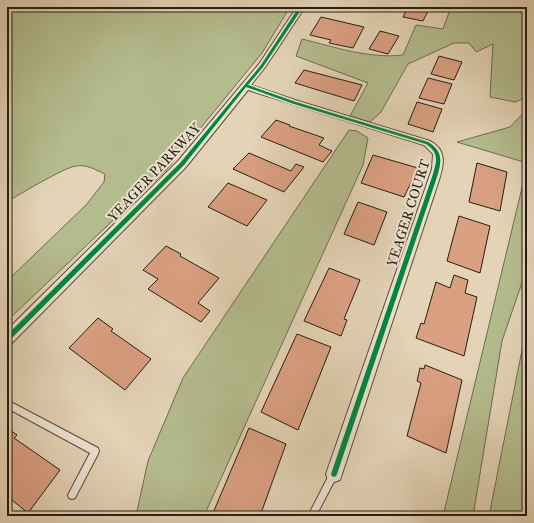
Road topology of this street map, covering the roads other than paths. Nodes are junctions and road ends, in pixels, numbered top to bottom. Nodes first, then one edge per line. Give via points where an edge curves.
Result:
1 (301, 7) edge
2 (338, 7) edge
3 (370, 7) edge
4 (246, 86) junction
5 (7, 339) edge
6 (7, 404) edge
7 (334, 474) joint
8 (72, 495) dead end
9 (312, 516) edge

1 - 4 street, YEAGER PARKWAY
2 - 3 lane via 369,10
4 - 5 street, YEAGER PARKWAY via 163,184
4 - 7 street, YEAGER COURT via 427,143 432,145 438,154 439,163 434,180
6 - 8 lane via 95,450
7 - 9 lane

